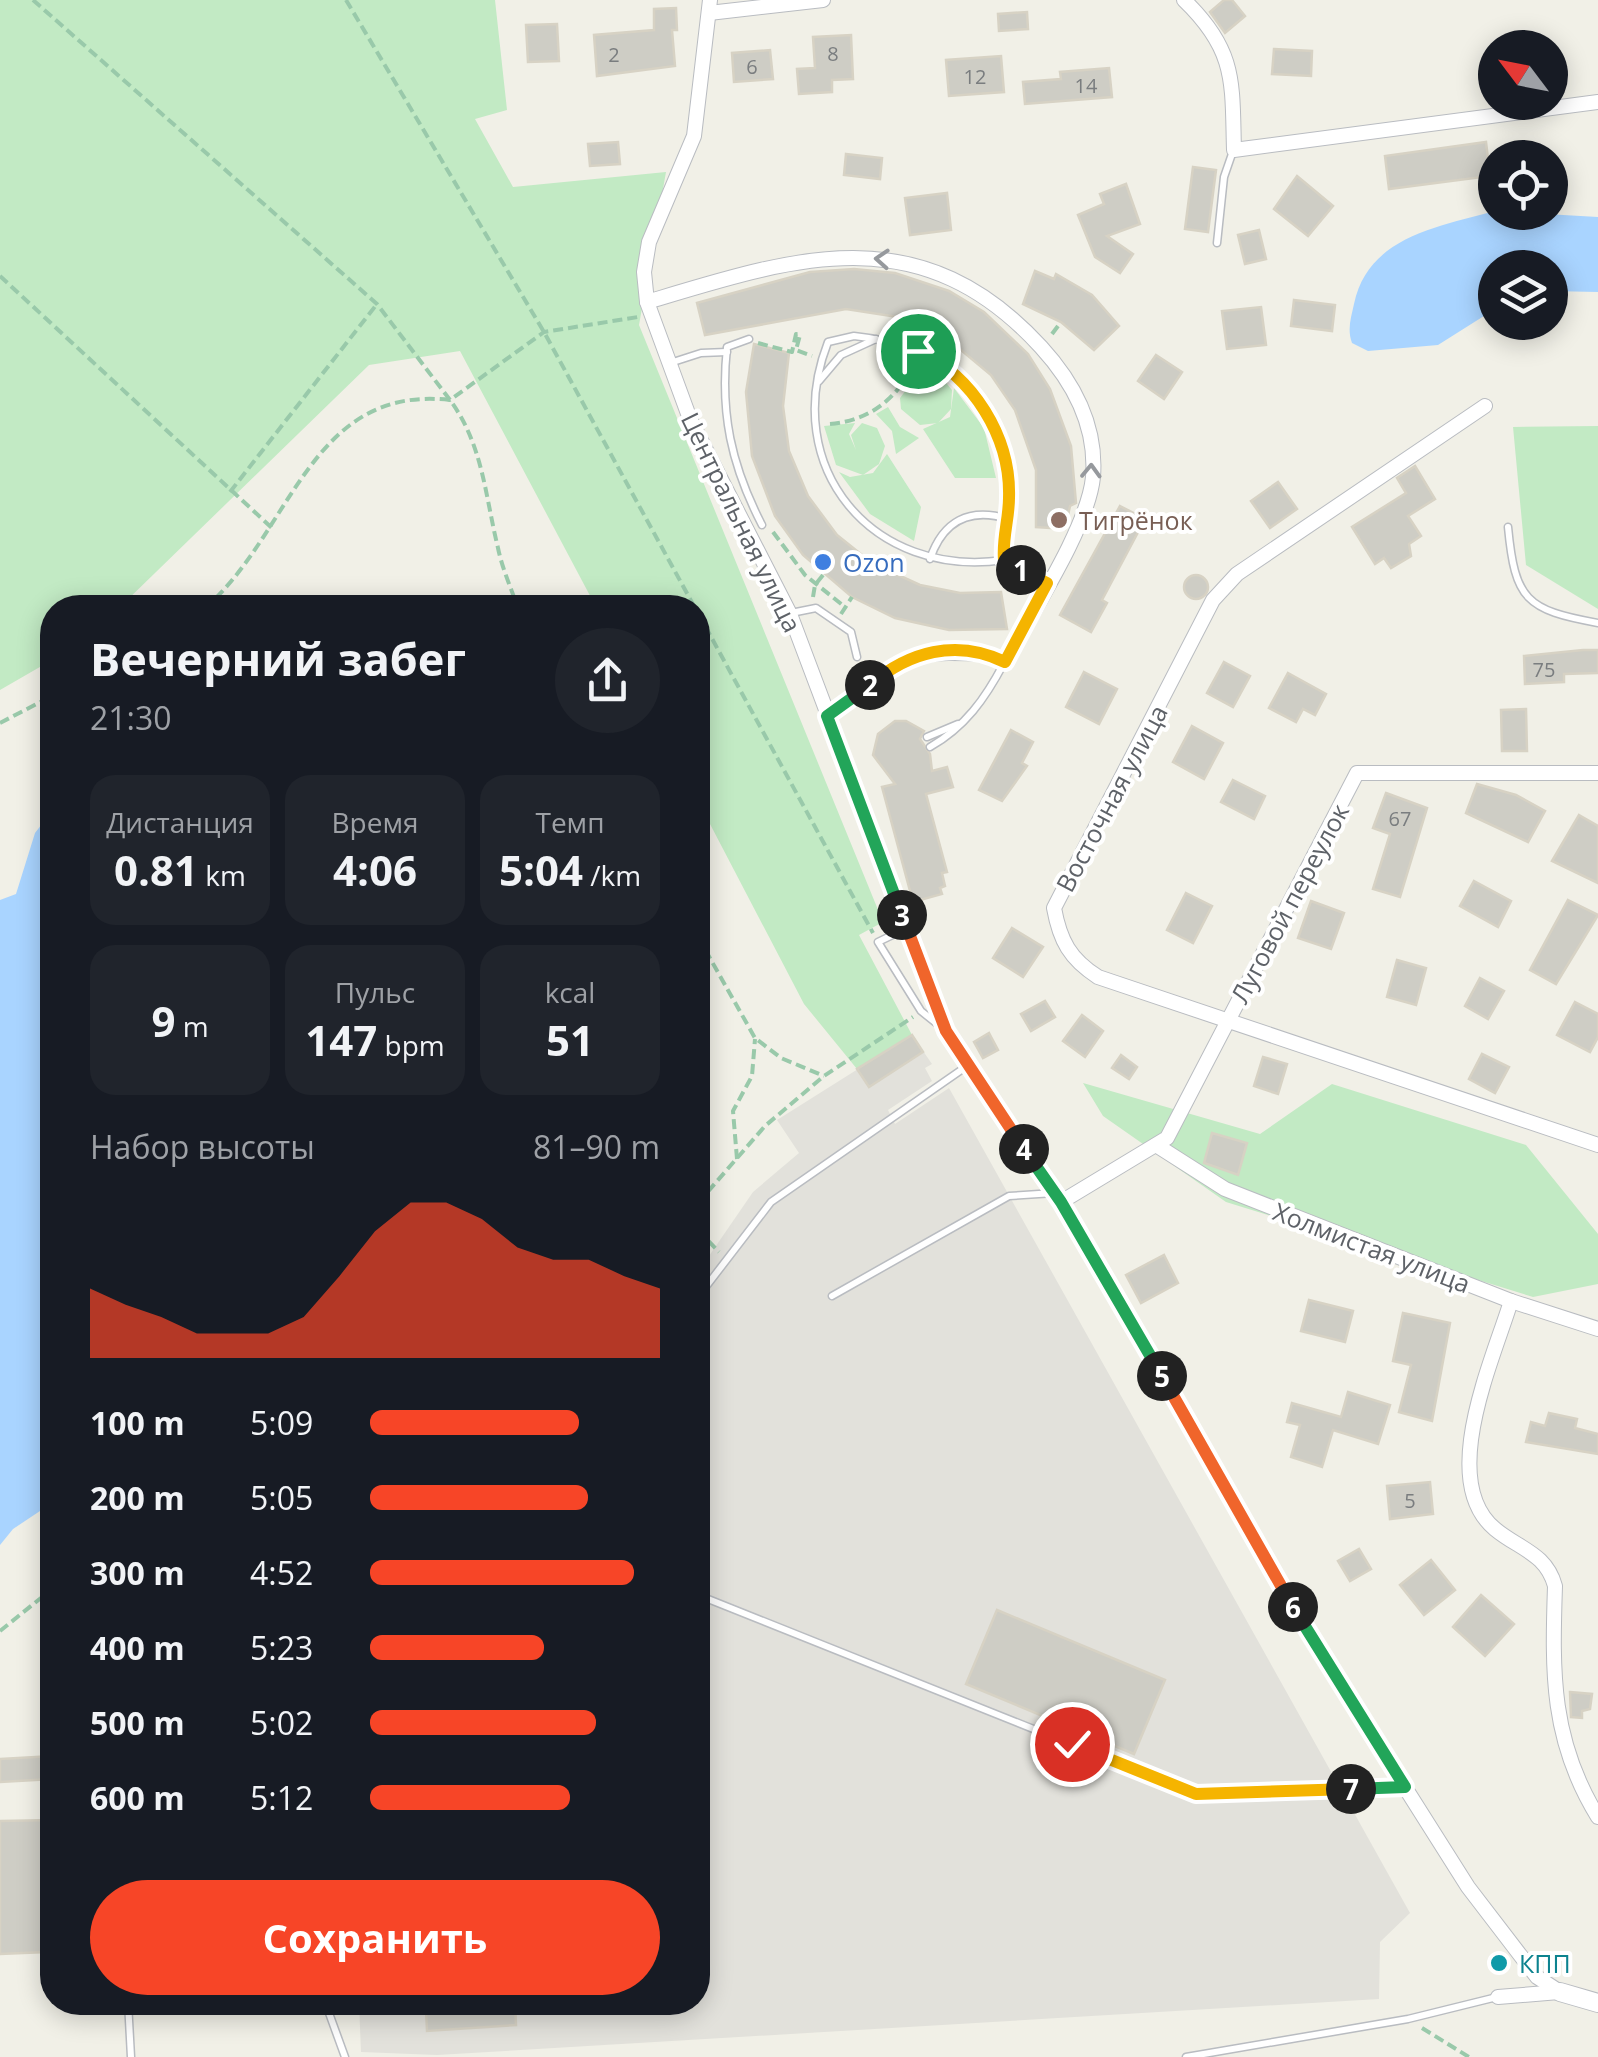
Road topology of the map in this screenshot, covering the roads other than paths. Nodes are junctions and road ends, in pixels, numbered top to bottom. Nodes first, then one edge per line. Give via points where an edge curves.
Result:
1 (823, 0) edge
2 (1184, 0) edge
3 (710, 6) edge
4 (1598, 102) edge
5 (1234, 150) junction
6 (1217, 243) dead end
7 (648, 308) junction
8 (879, 338) junction
9 (748, 341) road end
10 (726, 352) junction
11 (668, 364) junction
12 (815, 386) junction
13 (1485, 406) dead end
14 (1008, 519) junction
15 (764, 523) road end
16 (1508, 526) dead end
17 (930, 559) junction
18 (1004, 560) junction
19 (1047, 583) junction
20 (790, 614) junction
21 (1598, 623) edge
22 (857, 657) dead end
23 (1005, 662) junction
24 (971, 715) junction
25 (827, 716) junction
26 (927, 737) dead end
27 (930, 747) dead end
28 (1598, 773) edge
29 (906, 928) junction
30 (1226, 1023) junction
31 (946, 1031) junction
32 (968, 1066) junction
33 (1598, 1144) edge
34 (1156, 1145) junction
35 (1058, 1197) junction
36 (710, 1279) edge
37 (832, 1296) dead end
38 (1511, 1301) junction
39 (1598, 1328) edge
40 (710, 1600) edge
41 (1405, 1787) junction
42 (1598, 1818) edge
43 (1560, 1992) junction
44 (1498, 1997) joint
45 (1598, 2003) edge
46 (129, 2015) edge
47 (330, 2015) edge
48 (131, 2057) edge
49 (345, 2057) edge
50 (1186, 2057) edge

1 - 3 street
2 - 5 street via 1232,71
3 - 7 street, Центральная улица via 694,136 650,242 644,272
4 - 5 street
5 - 6 lane
7 - 11 street, Центральная улица
19 -> 7 street via 1089,501 1092,445 1068,379 988,298 920,265 860,258 756,269
8 - 12 lane via 842,355
8 - 12 lane via 831,338
8 - 14 lane via 918,351 964,384 992,424 1008,470
9 - 10 lane via 730,344
10 - 11 lane
10 - 15 lane via 724,425 735,466
11 - 20 street, Центральная улица via 719,480
12 - 17 lane via 823,460 847,504 884,538
13 - 30 street, Восточная улица via 1238,574 1213,600 1054,908 1075,962 1098,977
14 - 17 lane via 968,514 943,532
14 - 18 lane
16 - 21 lane via 1521,592 1536,608
17 - 18 lane
18 - 19 lane
19 - 23 street
20 - 22 lane via 812,606 836,621 851,632
20 - 25 street, Центральная улица
23 - 24 lane
23 - 25 street via 979,653 920,652
24 - 26 lane
24 - 27 lane
25 - 29 street, Центральная улица
28 - 30 street, Луговой переулок via 1357,773
29 - 31 street, Центральная улица
29 - 31 lane via 878,942 921,1011
30 - 33 street, Восточная улица
30 - 34 street, Луговой переулок via 1168,1138
31 - 32 street, Центральная улица
32 - 35 street, Центральная улица
32 - 36 lane via 771,1202
34 - 35 street, Луговой переулок
34 - 38 street, Холмистая улица via 1225,1188
35 - 37 lane via 1009,1196
35 - 41 street, Центральная улица via 1301,1622
38 - 39 street, Холмистая улица
38 - 42 street via 1466,1462 1492,1528 1550,1570 1555,1700 1573,1776
40 - 41 lane via 1196,1794
41 - 43 street, Центральная улица via 1468,1886 1537,1977
43 - 44 street
43 - 45 street
44 - 50 lane via 1408,2020
46 - 48 lane
47 - 49 lane

